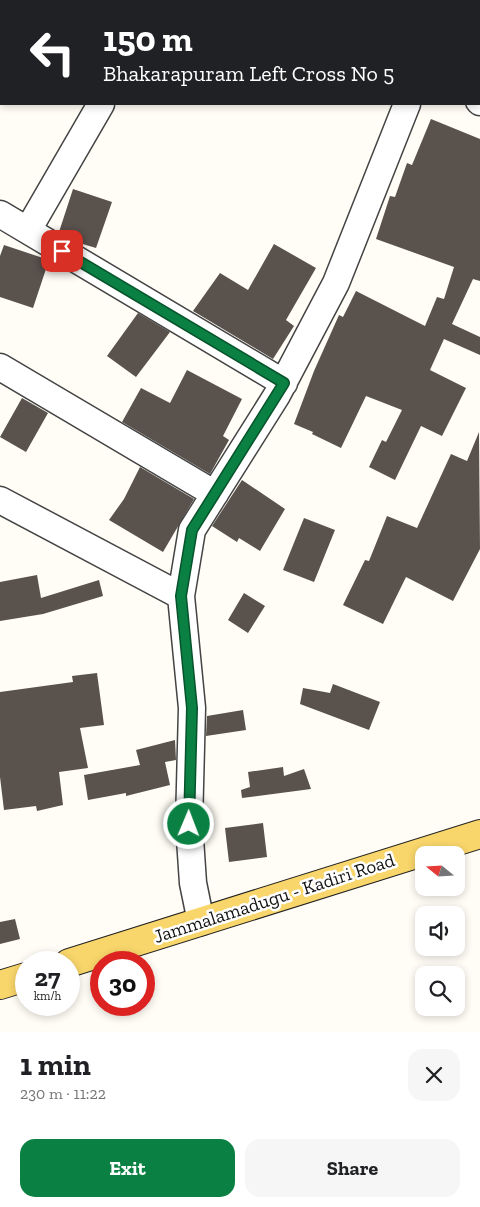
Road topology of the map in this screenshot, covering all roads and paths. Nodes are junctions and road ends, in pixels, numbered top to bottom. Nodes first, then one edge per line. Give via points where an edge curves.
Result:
1 (100, 105) edge
2 (407, 105) edge
3 (0, 214) edge
4 (28, 230) junction
5 (0, 367) edge
6 (284, 383) junction
7 (215, 494) junction
8 (0, 500) edge
9 (181, 596) junction
10 (480, 834) edge
11 (201, 922) junction
12 (80, 960) edge
13 (15, 980) edge
14 (0, 985) edge

1 - 4 street
2 - 6 street via 336,284
3 - 4 street
4 - 6 street
5 - 7 street
6 - 7 street
7 - 9 street via 192,530
8 - 9 street
9 - 11 street via 192,708 189,824 193,883
10 - 11 main road, Jammalamadugu - Kadiri Road
11 - 12 main road, Jammalamadugu - Kadiri Road
13 - 14 main road

